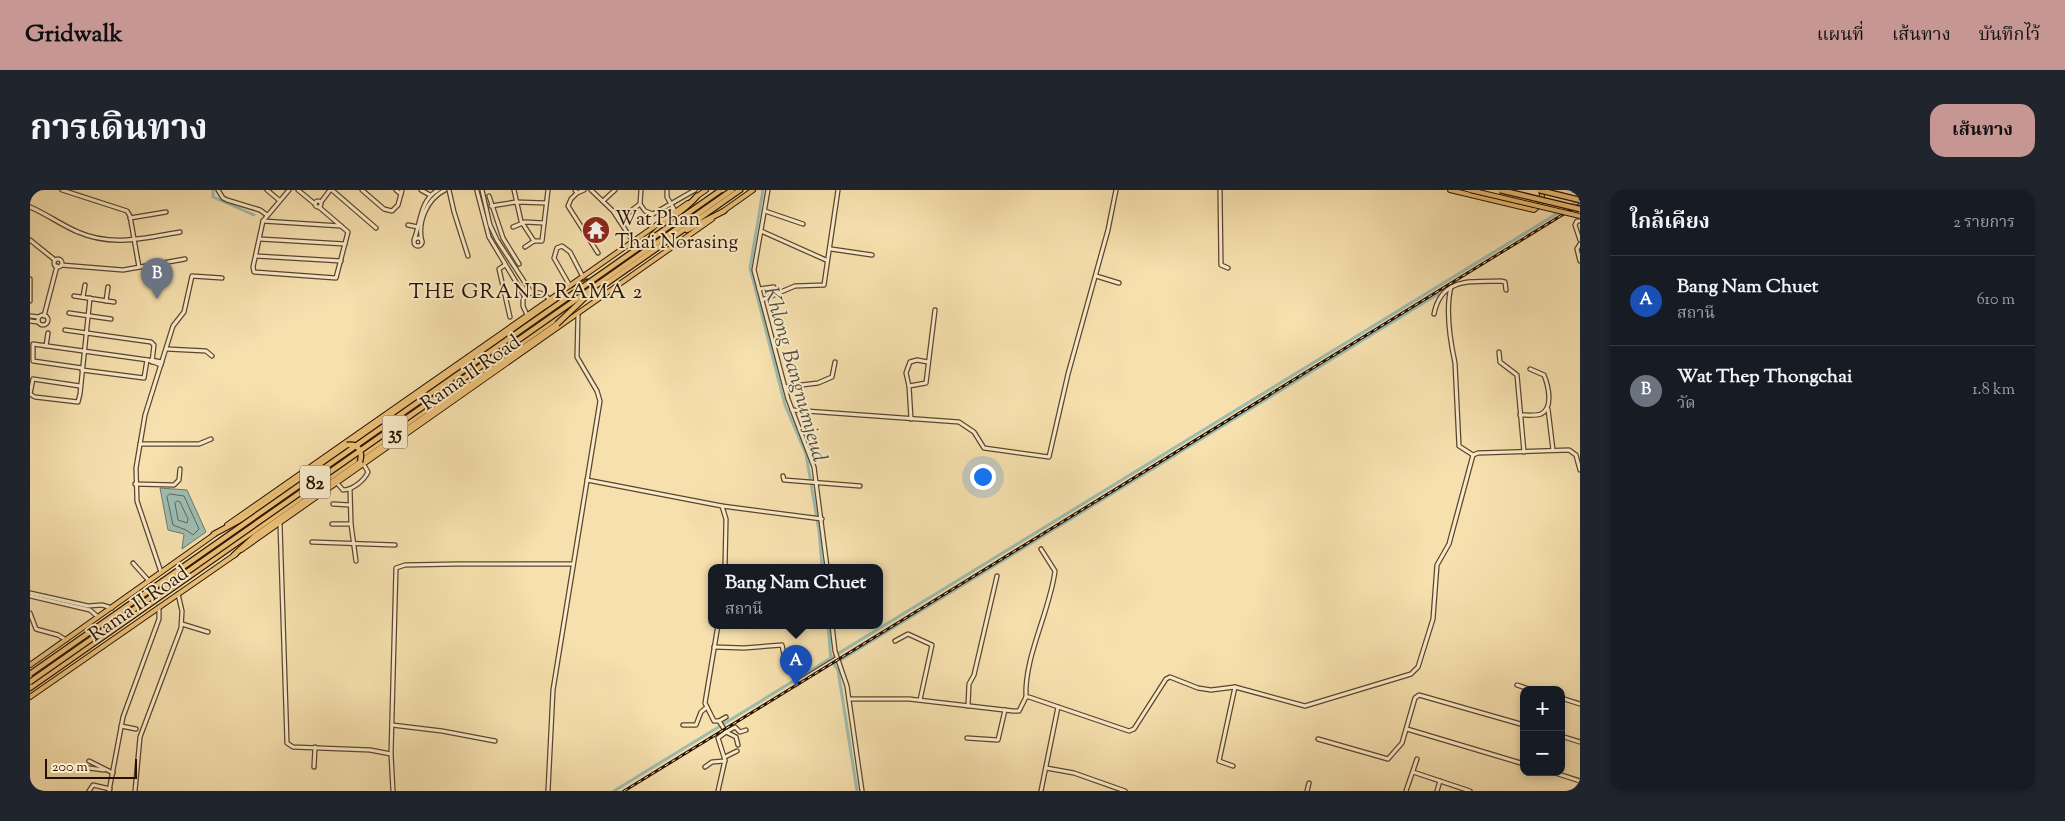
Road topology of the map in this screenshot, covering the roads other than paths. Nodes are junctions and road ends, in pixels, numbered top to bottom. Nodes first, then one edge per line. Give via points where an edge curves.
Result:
1 (62, 190) edge
2 (218, 190) edge
3 (267, 190) edge
4 (289, 190) edge
5 (298, 190) edge
6 (331, 190) edge
7 (362, 190) edge
8 (396, 190) edge
9 (421, 190) edge
10 (438, 190) edge
11 (445, 190) edge
12 (450, 190) edge
13 (482, 190) edge
14 (514, 190) edge
15 (548, 190) edge
16 (584, 190) edge
17 (591, 190) edge
18 (615, 190) edge
19 (641, 190) edge
20 (667, 190) edge
21 (695, 190) edge
22 (706, 190) edge
23 (722, 190) edge
24 (732, 190) edge
25 (740, 190) edge
26 (753, 190) edge
27 (768, 190) edge
28 (838, 190) edge
29 (1116, 190) edge
30 (1220, 190) edge
31 (1450, 190) edge
32 (1470, 190) edge
33 (1500, 190) edge
34 (1512, 190) edge
35 (1542, 190) edge
36 (1574, 190) edge
37 (475, 191) edge
38 (1580, 191) edge
39 (402, 192) edge
40 (576, 192) edge
41 (431, 196) junction
42 (489, 196) dead end
43 (697, 196) junction
44 (1580, 199) edge
45 (279, 200) junction
46 (603, 201) junction
47 (320, 202) junction
48 (516, 202) junction
49 (546, 203) junction
50 (315, 204) junction
51 (640, 204) junction
52 (672, 205) junction
53 (491, 206) junction
54 (30, 207) edge
55 (319, 207) junction
56 (1580, 208) edge
57 (675, 211) junction
58 (724, 211) junction
59 (765, 211) junction
60 (166, 212) dead end
61 (267, 215) junction
62 (1580, 216) edge
63 (130, 218) junction
64 (619, 220) junction
65 (263, 221) junction
66 (1580, 221) edge
67 (544, 222) junction
68 (522, 224) junction
69 (803, 224) dead end
70 (408, 225) dead end
71 (341, 226) junction
72 (420, 227) junction
73 (513, 227) dead end
74 (376, 228) dead end
75 (760, 231) junction
76 (180, 232) dead end
77 (260, 239) junction
78 (30, 240) edge
79 (414, 240) junction
80 (632, 240) junction
81 (1580, 240) edge
82 (133, 241) junction
83 (422, 242) junction
84 (534, 242) junction
85 (649, 242) junction
86 (345, 244) junction
87 (1580, 244) edge
88 (526, 247) dead end
89 (657, 248) junction
90 (831, 250) junction
91 (598, 253) dead end
92 (872, 255) dead end
93 (256, 256) junction
94 (468, 256) dead end
95 (185, 259) dead end
96 (55, 260) junction
97 (826, 260) dead end
98 (341, 261) junction
99 (1580, 261) edge
100 (519, 264) dead end
101 (505, 265) junction
102 (59, 266) junction
103 (139, 268) junction
104 (1228, 268) dead end
105 (597, 276) junction
106 (1096, 276) junction
107 (583, 277) junction
108 (222, 278) dead end
109 (30, 279) edge
110 (601, 282) junction
111 (1119, 283) dead end
112 (85, 286) dead end
113 (108, 286) dead end
114 (570, 286) junction
115 (774, 287) dead end
116 (1452, 287) junction
117 (759, 289) junction
118 (1506, 290) dead end
119 (531, 292) junction
120 (74, 296) dead end
121 (83, 297) junction
122 (525, 297) junction
123 (90, 298) junction
124 (550, 300) junction
125 (762, 300) junction
126 (30, 301) edge
127 (106, 301) junction
128 (114, 302) dead end
129 (935, 310) dead end
130 (69, 313) dead end
131 (578, 314) junction
132 (1434, 314) dead end
133 (527, 315) junction
134 (30, 316) edge
135 (44, 316) junction
136 (88, 316) junction
137 (39, 317) junction
138 (510, 317) dead end
139 (111, 319) dead end
140 (30, 321) edge
141 (38, 322) junction
142 (65, 330) dead end
143 (48, 333) dead end
144 (86, 334) junction
145 (46, 346) junction
146 (167, 349) junction
147 (84, 351) junction
148 (1500, 352) dead end
149 (212, 356) dead end
150 (150, 361) junction
151 (835, 362) dead end
152 (928, 362) junction
153 (162, 364) junction
154 (82, 369) junction
155 (1530, 369) dead end
156 (80, 386) junction
157 (909, 386) junction
158 (785, 387) junction
159 (1548, 408) junction
160 (792, 410) junction
161 (1520, 415) junction
162 (911, 419) junction
163 (211, 439) dead end
164 (140, 444) junction
165 (346, 445) junction
166 (1553, 450) junction
167 (1524, 452) junction
168 (1473, 455) junction
169 (362, 463) junction
170 (180, 469) dead end
171 (1580, 470) edge
172 (783, 476) dead end
173 (586, 480) junction
174 (815, 481) junction
175 (337, 483) junction
176 (135, 484) junction
177 (860, 486) dead end
178 (350, 489) junction
179 (333, 504) dead end
180 (350, 506) junction
181 (722, 506) junction
182 (244, 518) junction
183 (821, 519) junction
184 (280, 524) junction
185 (332, 524) dead end
186 (351, 524) junction
187 (214, 534) junction
188 (256, 535) junction
189 (224, 539) junction
190 (312, 542) dead end
191 (355, 544) junction
192 (395, 545) dead end
193 (230, 548) junction
194 (1041, 549) dead end
195 (234, 555) junction
196 (356, 561) dead end
197 (133, 563) dead end
198 (573, 564) junction
199 (725, 564) edge
200 (826, 564) edge
201 (160, 572) junction
202 (997, 576) dead end
203 (149, 581) junction
204 (30, 594) edge
205 (178, 594) junction
206 (48, 597) junction
207 (159, 607) junction
208 (112, 608) junction
209 (30, 612) edge
210 (98, 618) junction
211 (182, 624) junction
212 (717, 629) edge
213 (832, 629) edge
214 (208, 632) dead end
215 (66, 640) junction
216 (895, 641) dead end
217 (714, 647) junction
218 (806, 656) dead end
219 (836, 659) dead end
220 (787, 664) junction
221 (797, 664) dead end
222 (30, 665) edge
223 (30, 674) edge
224 (800, 681) dead end
225 (30, 682) edge
226 (1517, 685) dead end
227 (1520, 686) edge
228 (30, 688) edge
229 (1234, 689) junction
230 (30, 697) edge
231 (1026, 697) junction
232 (849, 699) junction
233 (1565, 699) edge
234 (920, 700) junction
235 (1580, 704) edge
236 (968, 706) junction
237 (707, 707) junction
238 (1058, 709) junction
239 (1005, 713) junction
240 (726, 717) dead end
241 (719, 722) junction
242 (392, 725) junction
243 (683, 725) dead end
244 (1520, 725) edge
245 (121, 726) junction
246 (136, 729) dead end
247 (1406, 729) junction
248 (746, 730) dead end
249 (726, 732) junction
250 (1565, 737) edge
251 (967, 738) dead end
252 (1318, 739) dead end
253 (495, 741) dead end
254 (1580, 742) edge
255 (738, 745) dead end
256 (315, 747) junction
257 (737, 751) dead end
258 (391, 754) junction
259 (725, 757) junction
260 (1417, 759) dead end
261 (725, 761) junction
262 (89, 762) dead end
263 (1520, 763) edge
264 (1233, 766) dead end
265 (314, 767) dead end
266 (705, 767) dead end
267 (89, 768) dead end
268 (1046, 768) junction
269 (104, 770) junction
270 (1413, 772) junction
271 (113, 773) junction
272 (1564, 776) edge
273 (1440, 781) junction
274 (1580, 781) edge
275 (1309, 783) dead end
276 (1106, 784) junction
277 (110, 790) edge
278 (1463, 790) edge
279 (89, 791) edge
280 (135, 791) edge
281 (393, 791) edge
282 (548, 791) edge
283 (718, 791) edge
284 (862, 791) edge
285 (1041, 791) edge
286 (1105, 791) edge
287 (1125, 791) edge
288 (1307, 791) edge
289 (1406, 791) edge
290 (1437, 791) edge
291 (1470, 791) edge

1 - 63 street via 121,207
2 - 61 street via 227,200
3 - 45 street
4 - 45 street
5 - 50 street
6 - 47 street
6 - 74 street
7 - 39 street via 388,211 396,209
8 - 39 street
9 - 41 street
10 - 41 street
11 - 41 street
12 - 94 street
13 - 37 street
13 - 119 street via 497,240
14 - 48 street
15 - 49 street
16 - 40 street
17 - 46 street
18 - 46 street
19 - 51 street
20 - 52 street
21 - 52 street
22 - 43 main road, Rama II Road / 35
23 - 85 highway, Rama II Road / 35
23 - 105 highway, 82, bridge
24 - 110 highway, 82
25 - 89 highway, Rama II Road / 35
26 - 58 main road, Rama II Road / 35
27 - 59 street
28 - 90 street
29 - 106 street
30 - 104 street via 1222,265
31 - 35 main road via 1534,210 1540,205
32 - 62 main road, bridge
33 - 56 highway, bridge
34 - 56 highway, bridge
35 - 44 highway, bridge
36 - 38 main road
37 - 101 street via 486,230
40 - 91 street via 568,206
41 - 72 street
42 - 53 street
43 - 57 main road, Rama II Road / 35
43 - 85 highway
45 - 61 street
46 - 64 street
47 - 50 street
47 - 55 street
48 - 49 street
48 - 53 street
48 - 68 street
49 - 67 street
50 - 55 street
51 - 52 street via 651,214
51 - 64 street
52 - 57 street
53 - 100 street via 503,238
54 - 82 street via 84,234
55 - 71 street
57 - 80 main road, Rama II Road / 35
58 - 89 highway
58 - 131 main road, Rama II Road / 35
59 - 69 street
59 - 75 street
60 - 63 street
61 - 65 street
63 - 82 street
64 - 80 street
65 - 71 street
65 - 77 street
66 - 81 street via 1575,225
67 - 68 street
67 - 84 street via 542,242
68 - 73 street
68 - 84 street
70 - 72 street
71 - 86 street via 348,232
72 - 79 street
72 - 83 street
75 - 97 street
75 - 117 street via 754,266
76 - 82 street
77 - 86 street
77 - 93 street
78 - 96 street
79 - 83 street via 419,238
79 - 83 street via 416,246
80 - 107 main road, Rama II Road / 35
82 - 103 street
84 - 88 street
85 - 189 highway, Rama II Road / 35
86 - 98 street
87 - 99 street via 1577,249
89 - 193 highway, Rama II Road / 35
90 - 92 street
90 - 125 street via 823,286 795,286
93 - 98 street
93 - 98 street via 253,270 256,273 334,279
95 - 103 street
96 - 102 street via 54,264
96 - 102 street via 61,260
101 - 122 street
101 - 138 street via 499,269
102 - 103 street via 114,270
102 - 135 street
105 - 165 highway, bridge via 544,306
105 - 223 highway, 82, bridge
106 - 111 street
106 - 162 street via 1069,370 1050,456 984,448 964,423
107 - 114 main road, Rama II Road / 35
107 - 114 street via 570,252 562,246 557,248 554,258
108 - 146 street via 192,276 184,312 175,323
109 - 126 street
110 - 169 highway, bridge via 556,324
110 - 225 highway, 82, bridge
112 - 121 street
113 - 127 street
114 - 124 main road, Rama II Road / 35
115 - 117 street
116 - 118 street via 1463,282 1501,281 1505,282
116 - 132 street via 1439,297
116 - 168 street via 1449,325 1455,363 1457,441 1460,448
117 - 125 street
119 - 122 street
119 - 124 street via 545,294
120 - 121 street
121 - 123 street
122 - 133 street via 523,306
123 - 127 street
123 - 136 street
124 - 133 main road, Rama II Road / 35
125 - 158 street
127 - 128 street
129 - 152 street
130 - 136 street
131 - 169 main road, Rama II Road / 35
131 - 173 street via 577,356 600,401
133 - 187 main road, Rama II Road / 35
134 - 137 street
135 - 137 street
135 - 141 street via 48,320 46,324
136 - 139 street
136 - 144 street
137 - 141 street
140 - 141 street
142 - 144 street
143 - 145 street
144 - 147 street
144 - 150 street via 153,343
145 - 147 street
145 - 154 street via 33,344 33,361
146 - 149 street via 206,351
146 - 153 street
147 - 150 street
147 - 154 street
148 - 161 street via 1500,362 1517,375
150 - 153 street
150 - 154 street via 144,378
151 - 158 street via 832,377 818,383
152 - 157 street via 926,383
152 - 157 street via 910,362 906,373
153 - 164 street via 145,415
154 - 156 street
155 - 159 street via 1544,375
156 - 156 street via 33,379 30,395 78,402
157 - 162 street
158 - 160 street
159 - 161 street via 1541,414
159 - 166 street
160 - 162 street
160 - 174 street via 811,456
161 - 167 street
163 - 164 street via 199,444
164 - 176 street
165 - 169 highway, bridge via 358,448
165 - 182 highway
166 - 167 street
166 - 171 street via 1574,452
167 - 168 street via 1478,452
168 - 229 street via 1450,544 1437,565 1434,614 1415,671 1305,706
169 - 175 main road, Rama II Road / 35
169 - 178 street via 368,472 366,478
169 - 188 highway
170 - 176 street via 179,480 174,485
172 - 174 street via 784,480
173 - 181 street
173 - 198 street
174 - 177 street
174 - 183 street
175 - 178 street via 343,490
175 - 184 main road, Rama II Road / 35
176 - 201 street via 142,521
178 - 180 street
179 - 180 street
180 - 186 street
181 - 183 street
181 - 199 street via 726,526
182 - 187 highway
182 - 189 highway
183 - 200 street
184 - 195 main road, Rama II Road / 35
184 - 256 street via 287,743 293,747
185 - 186 street
186 - 191 street
187 - 201 main road, Rama II Road / 35
188 - 193 highway
188 - 195 highway
189 - 223 highway, Rama II Road / 35
190 - 191 street
191 - 192 street
191 - 196 street
193 - 228 highway, Rama II Road / 35
194 - 231 street via 1055,570 1031,659
195 - 205 main road, Rama II Road / 35
197 - 203 street
198 - 242 street via 405,565 396,568
198 - 282 street via 553,690
201 - 203 main road, Rama II Road / 35
202 - 236 street via 974,675 969,684
203 - 208 main road, Rama II Road / 35
204 - 206 street
205 - 207 main road, Rama II Road / 35
205 - 211 street
206 - 208 street
206 - 210 street via 90,610
207 - 230 main road, Rama II Road / 35
207 - 245 street via 159,619
208 - 210 main road, Rama II Road / 35
209 - 215 street via 36,629
210 - 215 main road, Rama II Road / 35
211 - 214 street
211 - 280 street via 140,737
212 - 217 street
213 - 232 street via 835,651
215 - 222 main road, Rama II Road / 35
216 - 234 street via 908,634 932,645
217 - 220 street via 782,645
217 - 237 street
218 - 220 street via 803,654
219 - 224 street
220 - 221 street via 795,660
226 - 227 street
229 - 238 street via 1198,688 1170,677 1134,729 1129,731
229 - 264 street via 1219,760
231 - 238 street
231 - 239 street via 1019,711
232 - 234 street
232 - 284 street
233 - 235 street
234 - 236 street
236 - 239 street
237 - 241 street via 713,720
237 - 243 street via 701,712 696,725
238 - 268 street
239 - 251 street via 998,740
240 - 241 street
241 - 249 street
242 - 253 street
242 - 258 street
244 - 247 street via 1419,695 1415,698
245 - 246 street
245 - 271 street
247 - 252 street via 1402,743 1388,760
247 - 263 street
248 - 249 street via 740,732 735,727
249 - 255 street via 736,737
249 - 259 street via 718,738
250 - 254 street
256 - 258 street
256 - 265 street
257 - 259 street
258 - 281 street
259 - 261 street
260 - 270 street
261 - 266 street via 712,762
261 - 283 street
262 - 269 street
267 - 269 street
268 - 276 street
268 - 285 street
269 - 271 street
270 - 273 street
270 - 289 street
271 - 277 street
272 - 274 street
273 - 278 street
273 - 290 street
275 - 288 street
276 - 286 street
276 - 287 street
277 - 279 street via 93,785
278 - 291 street

